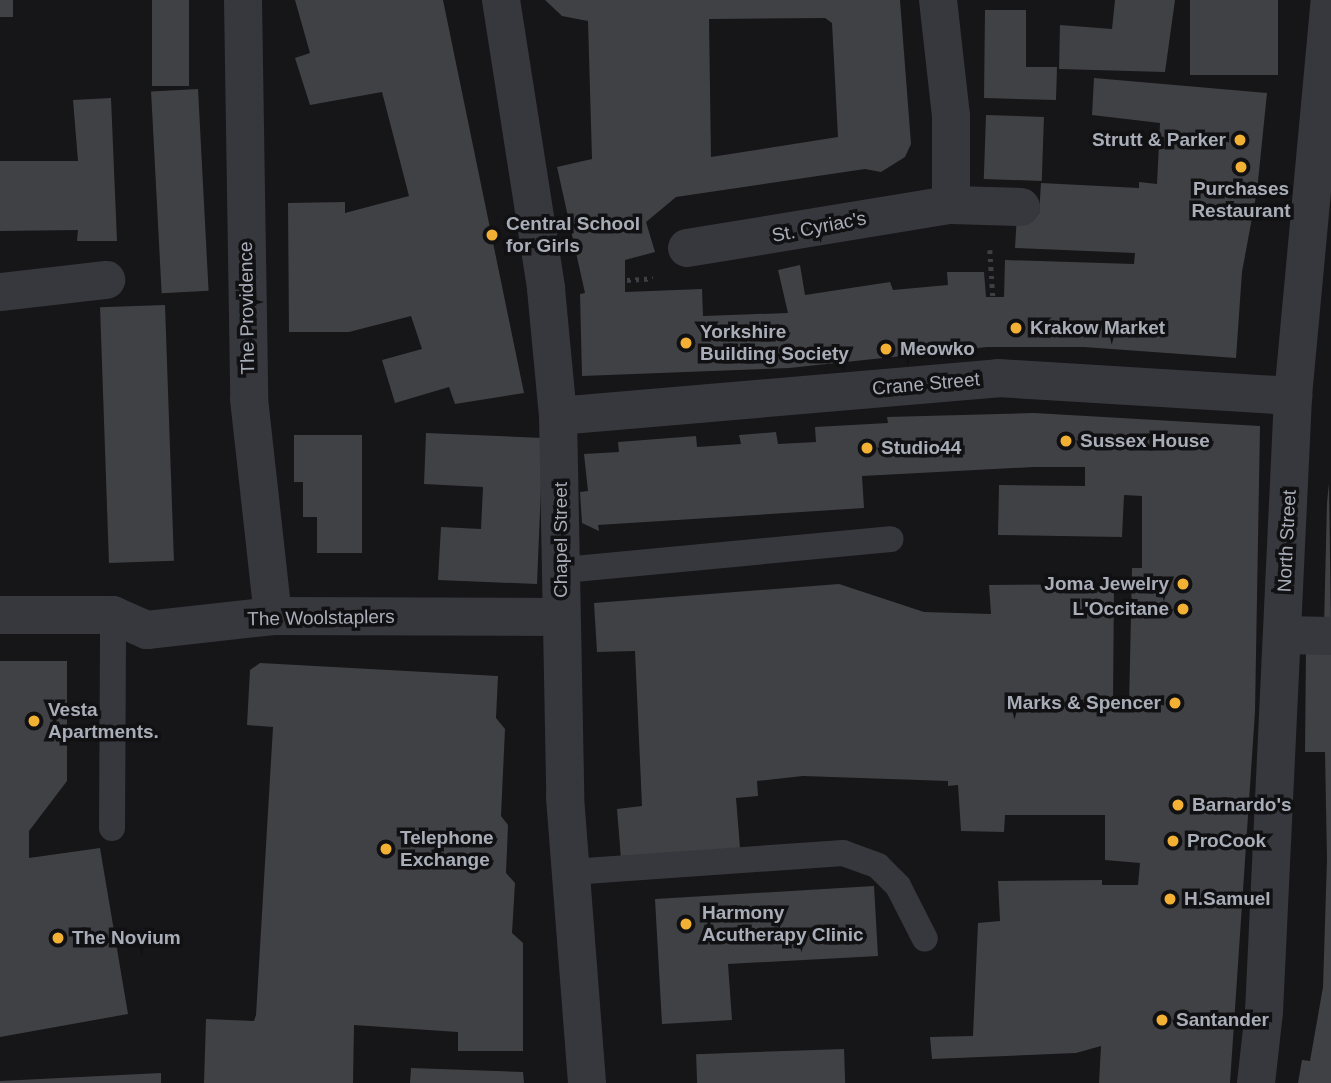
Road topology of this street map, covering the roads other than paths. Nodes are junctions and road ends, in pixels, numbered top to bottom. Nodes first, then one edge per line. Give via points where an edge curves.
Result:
1 (243, 0) edge
2 (501, 0) edge
3 (938, 0) edge
4 (1330, 0) edge
5 (951, 205) junction
6 (1021, 207) dead end
7 (687, 248) dead end
8 (106, 280) dead end
9 (0, 292) edge
10 (1293, 396) junction
11 (558, 416) junction
12 (891, 539) dead end
13 (564, 570) junction
14 (0, 615) edge
15 (113, 615) junction
16 (273, 616) junction
17 (561, 617) junction
18 (1282, 635) junction
19 (1331, 636) edge
20 (112, 828) dead end
21 (571, 872) junction
22 (925, 939) dead end
23 (587, 1083) edge
24 (1256, 1083) edge

1 - 16 street, The Providence via 249,399
2 - 11 street, Chapel Street via 546,289
3 - 5 street via 951,115
4 - 10 street, North Street
5 - 6 street, St. Cyriac's
5 - 7 street, St. Cyriac's
8 - 9 street
10 - 11 street, Crane Street via 998,378
10 - 18 street, North Street
11 - 13 street, Chapel Street
12 - 13 lane
13 - 17 street, Chapel Street
14 - 15 street, The Woolstaplers
15 - 16 street, The Woolstaplers via 147,630
15 - 20 lane
16 - 17 street, The Woolstaplers
17 - 21 street, Chapel Street
18 - 19 street
18 - 24 street, North Street
21 - 22 lane via 843,853 878,866 898,886
21 - 23 street, Chapel Street

